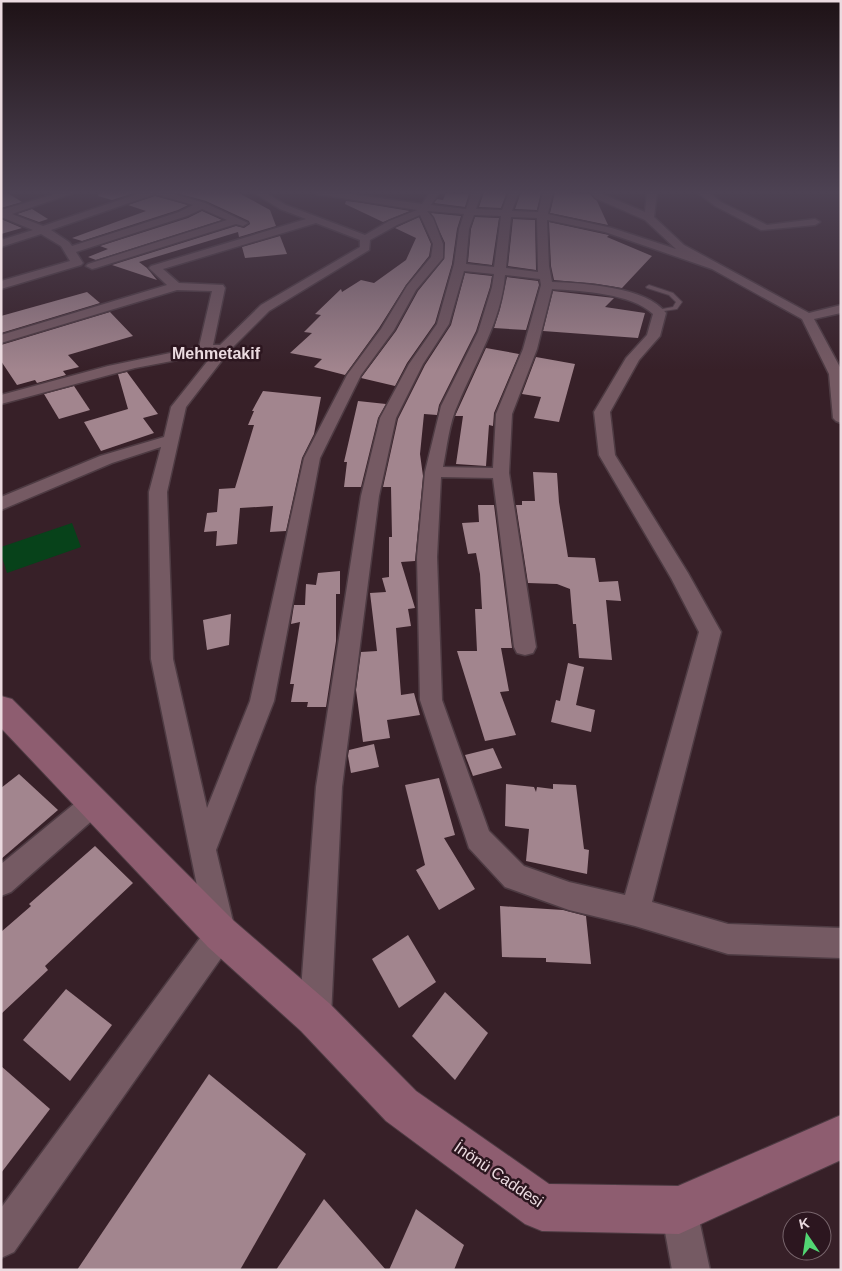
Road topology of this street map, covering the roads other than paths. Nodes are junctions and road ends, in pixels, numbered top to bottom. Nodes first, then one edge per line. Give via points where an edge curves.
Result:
1 (69, 251) edge
2 (138, 251) edge
3 (206, 251) edge
4 (359, 251) edge
5 (437, 251) edge
6 (461, 251) edge
7 (502, 251) edge
8 (544, 251) edge
9 (672, 251) edge
10 (686, 251) edge
11 (77, 263) junction
12 (92, 266) junction
13 (712, 266) junction
14 (459, 267) junction
15 (118, 269) dead end
16 (500, 272) junction
17 (546, 280) junction
18 (1, 285) edge
19 (176, 286) junction
20 (650, 287) dead end
21 (841, 309) edge
22 (659, 311) junction
23 (807, 317) junction
24 (1, 339) edge
25 (225, 347) junction
26 (204, 350) junction
27 (838, 375) edge
28 (1, 400) edge
29 (841, 418) edge
30 (171, 440) junction
31 (434, 472) junction
32 (501, 473) junction
33 (1, 504) edge
34 (525, 647) dead end
35 (1, 708) edge
36 (94, 803) junction
37 (203, 850) junction
38 (1, 882) edge
39 (635, 912) junction
40 (221, 934) junction
41 (841, 943) edge
42 (315, 1017) junction
43 (841, 1138) edge
44 (679, 1210) junction
45 (1, 1239) edge
46 (691, 1270) edge

1 - 11 street
2 - 12 street
3 - 19 street via 150,268
4 - 25 street via 265,308
5 - 37 street via 437,258 411,289 387,330 354,375 312,458 262,701
6 - 14 street
7 - 16 street
8 - 17 street
9 - 13 street
10 - 13 street
11 - 12 street
11 - 18 street
12 - 15 street
13 - 23 street
14 - 16 street
14 - 42 street via 443,324 416,364 388,418 370,496 330,787
16 - 17 street
16 - 31 street via 485,332 449,406
17 - 22 street via 634,298
17 - 32 street via 530,349 504,414
19 - 24 street
19 - 26 street via 219,288
20 - 22 lane via 671,294 679,302 675,308
21 - 23 street
22 - 39 street via 653,336 634,358 602,412 607,455 710,632
23 - 27 street
25 - 26 street
25 - 30 street via 179,407
26 - 28 street via 118,368
27 - 29 street
30 - 33 street via 116,455
30 - 37 street via 158,492 162,659
31 - 32 street
31 - 39 street via 427,557 430,700 478,839 515,877 569,896
32 - 34 street
35 - 36 main road, İnönü Caddesi
36 - 38 street
36 - 40 main road, İnönü Caddesi
37 - 40 street
39 - 41 street via 728,939
40 - 42 main road, İnönü Caddesi
40 - 45 street
42 - 44 main road, İnönü Caddesi via 401,1106 542,1207
43 - 44 main road, İnönü Caddesi
44 - 46 street

